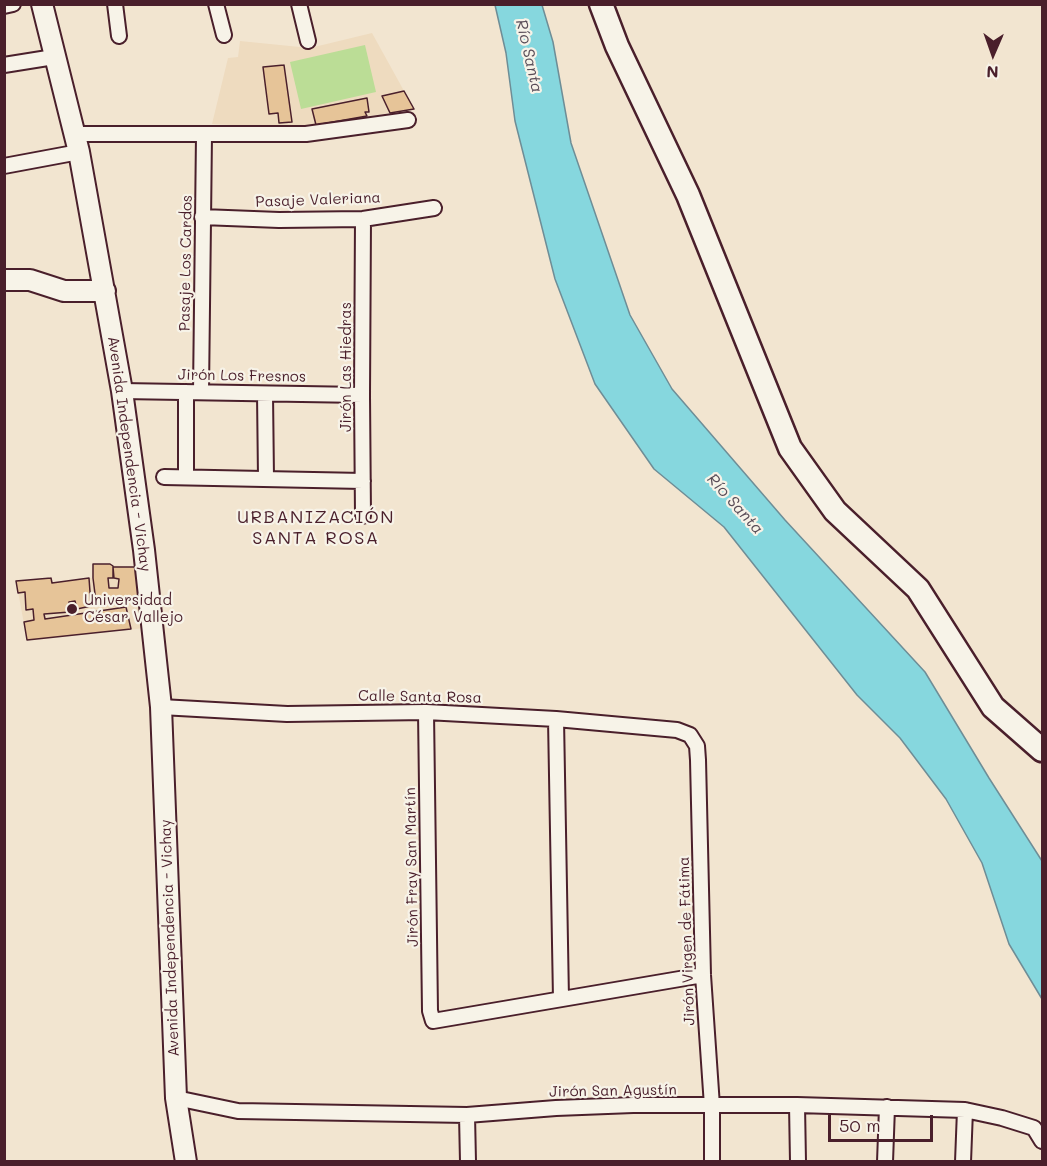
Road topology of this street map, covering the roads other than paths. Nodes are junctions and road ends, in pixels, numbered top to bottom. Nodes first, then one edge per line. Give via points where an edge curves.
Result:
1 (13, 4) edge
2 (42, 4) edge
3 (115, 4) edge
4 (216, 4) edge
5 (299, 4) edge
6 (602, 4) edge
7 (4, 6) edge
8 (224, 35) dead end
9 (119, 36) dead end
10 (308, 41) dead end
11 (54, 57) junction
12 (4, 65) edge
13 (408, 120) dead end
14 (204, 135) junction
15 (77, 143) junction
16 (4, 166) edge
17 (434, 208) dead end
18 (202, 217) junction
19 (363, 219) junction
20 (4, 280) edge
21 (105, 291) junction
22 (122, 391) junction
23 (186, 392) junction
24 (201, 392) junction
25 (265, 394) junction
26 (362, 395) junction
27 (164, 477) dead end
28 (186, 477) junction
29 (266, 478) junction
30 (363, 481) junction
31 (363, 516) dead end
32 (161, 707) junction
33 (426, 712) junction
34 (556, 719) junction
35 (677, 730) joint
36 (1042, 750) edge
37 (703, 975) junction
38 (561, 999) junction
39 (176, 1098) junction
40 (797, 1105) junction
41 (712, 1106) junction
42 (887, 1107) junction
43 (965, 1110) junction
44 (467, 1115) junction
45 (1042, 1141) edge
46 (186, 1161) edge
47 (468, 1161) edge
48 (712, 1161) edge
49 (798, 1161) edge
50 (885, 1161) edge
51 (963, 1161) edge

1 - 7 street
2 - 11 main road, Avenida Independencia - Vichay
3 - 9 street
4 - 8 street
5 - 10 street
6 - 36 main road via 617,46 688,195 790,448 835,511 918,589 993,707
11 - 12 street
11 - 15 main road, Avenida Independencia - Vichay
13 - 14 street via 306,134
14 - 15 street
14 - 18 street, Pasaje Los Cardos
15 - 16 street
15 - 21 main road, Avenida Independencia - Vichay
17 - 19 street, Pasaje Valeriana
18 - 19 street, Pasaje Valeriana
18 - 24 street, Pasaje Los Cardos
19 - 26 street, Jirón Las Hiedras
20 - 21 main road via 30,280 64,291
21 - 22 main road, Avenida Independencia - Vichay
22 - 23 street, Jirón Los Fresnos
22 - 32 main road, Avenida Independencia - Vichay
23 - 24 street, Jirón Los Fresnos
23 - 28 street
24 - 25 street, Jirón Los Fresnos
25 - 26 street, Jirón Los Fresnos
25 - 29 street
26 - 30 street, Jirón Las Hiedras
27 - 28 street
28 - 29 street
29 - 30 street
30 - 31 street, Jirón Las Hiedras
32 - 33 street, Calle Santa Rosa via 287,714
32 - 39 main road, Avenida Independencia - Vichay
33 - 34 street, Calle Santa Rosa
33 - 38 street, Jirón Fray San Martín via 433,1021
34 - 35 street, Calle Santa Rosa
34 - 38 street
35 - 37 street, Jirón Virgen de Fátima via 690,735 697,746
37 - 38 street
37 - 41 street, Jirón Virgen de Fátima
39 - 44 street, Jirón San Agustín via 238,1111
39 - 46 main road, Avenida Independencia - Vichay
40 - 41 street, Jirón San Agustín
40 - 42 street, Jirón San Agustín
40 - 49 street
41 - 44 street, Jirón San Agustín via 633,1105
41 - 48 street, Jirón Virgen de Fátima
42 - 43 street, Jirón San Agustín
42 - 50 street
43 - 45 street, Jirón San Agustín via 1034,1128
43 - 51 street
44 - 47 street

